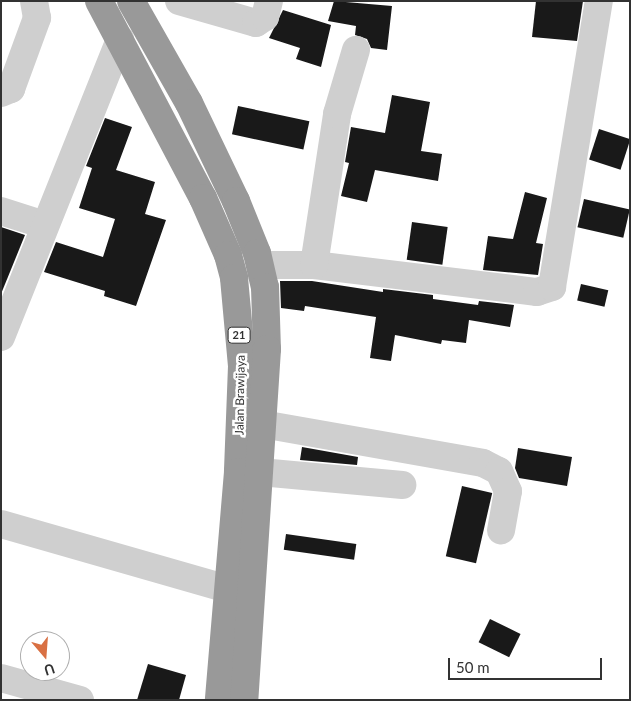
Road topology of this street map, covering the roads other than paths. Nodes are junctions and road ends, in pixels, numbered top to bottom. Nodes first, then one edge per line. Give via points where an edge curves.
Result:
1 (34, 1) edge
2 (98, 1) edge
3 (131, 1) edge
4 (179, 1) edge
5 (269, 1) edge
6 (599, 1) edge
7 (120, 39) junction
8 (356, 50) dead end
9 (1, 93) edge
10 (1, 211) edge
11 (45, 226) junction
12 (261, 265) junction
13 (314, 265) junction
14 (4, 325) edge
15 (262, 424) junction
16 (260, 472) junction
17 (402, 485) dead end
18 (1, 524) edge
19 (501, 530) dead end
20 (228, 589) junction
21 (1, 678) edge
22 (80, 700) edge
23 (219, 700) edge
24 (244, 700) edge

1 - 9 street via 37,18 11,89
2 - 7 highway, Jalan Brawijaya / 21
3 - 12 highway, Jalan Brawijaya / 21 via 189,103 236,200
4 - 5 street via 256,23 265,17
6 - 13 street via 552,287 537,292
7 - 11 street
7 - 20 highway, Jalan Brawijaya / 21 via 203,198 228,255 234,278 242,366 238,472
8 - 13 street via 337,114
10 - 11 street
11 - 14 street
12 - 13 street
12 - 15 highway, Jalan Brawijaya / 21 via 267,318
15 - 16 highway, Jalan Brawijaya / 21
15 - 19 street via 483,463 499,471 508,491
16 - 17 street
16 - 24 highway, Jalan Brawijaya / 21
18 - 20 street
20 - 23 highway, Jalan Brawijaya / 21
21 - 22 street

